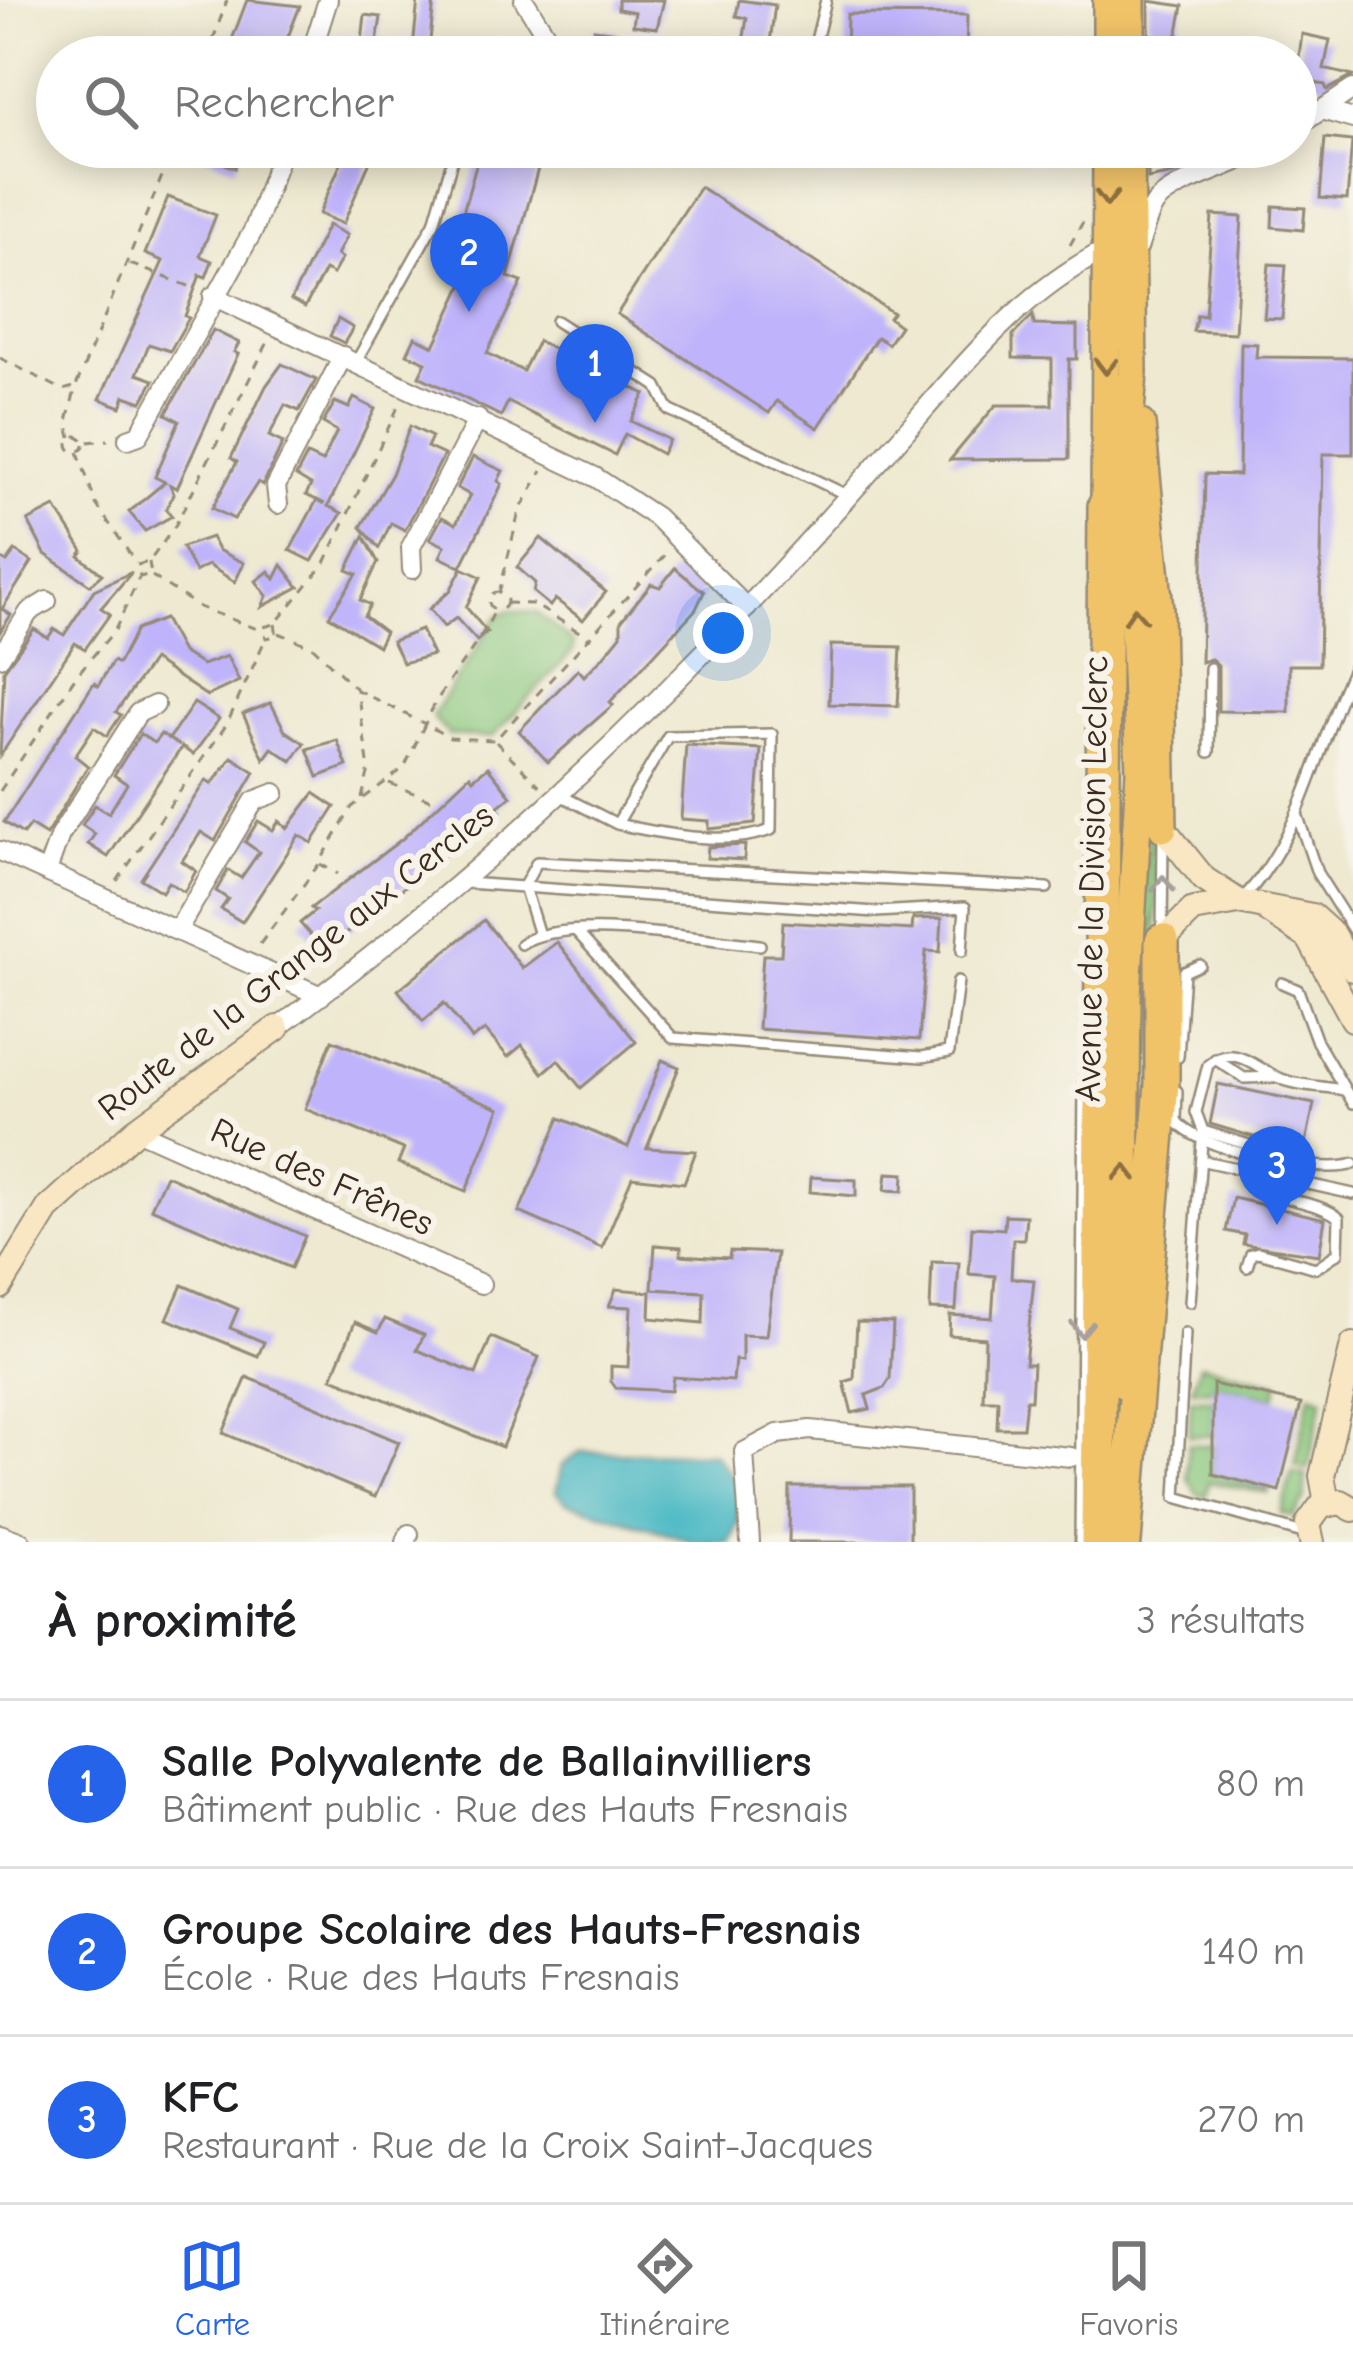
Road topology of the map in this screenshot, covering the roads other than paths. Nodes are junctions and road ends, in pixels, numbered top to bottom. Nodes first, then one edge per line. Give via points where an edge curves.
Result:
1 (328, 0) edge
2 (524, 0) edge
3 (826, 0) edge
4 (1107, 0) edge
5 (1131, 0) edge
6 (317, 36) edge
7 (546, 36) edge
8 (817, 36) edge
9 (1107, 36) edge
10 (1131, 36) edge
11 (1353, 88) edge
12 (1322, 110) junction
13 (1317, 113) edge
14 (1353, 119) edge
15 (276, 168) edge
16 (450, 168) edge
17 (1107, 168) edge
18 (1130, 168) edge
19 (1225, 168) edge
20 (1107, 249) junction
21 (1130, 269) junction
22 (213, 296) junction
23 (556, 322) dead end
24 (349, 359) junction
25 (1133, 373) junction
26 (478, 419) junction
27 (128, 439) road end
28 (849, 496) junction
29 (278, 504) dead end
30 (1105, 506) joint
31 (412, 569) dead end
32 (47, 601) dead end
33 (747, 608) junction
34 (0, 657) edge
35 (1210, 668) dead end
36 (1353, 668) edge
37 (155, 705) dead end
38 (1209, 752) dead end
39 (275, 793) dead end
40 (557, 797) junction
41 (1298, 814) junction
42 (617, 824) junction
43 (1163, 828) junction
44 (0, 850) edge
45 (47, 872) junction
46 (460, 883) junction
47 (524, 886) junction
48 (1047, 889) dead end
49 (1251, 904) junction
50 (178, 929) junction
51 (1353, 930) edge
52 (576, 931) junction
53 (538, 932) junction
54 (1162, 941) junction
55 (521, 944) dead end
56 (760, 944) dead end
57 (962, 950) dead end
58 (1200, 965) dead end
59 (1353, 969) edge
60 (958, 981) dead end
61 (1282, 983) dead end
62 (320, 996) junction
63 (1353, 1019) edge
64 (277, 1028) joint
65 (1098, 1047) junction
66 (1215, 1059) junction
67 (1178, 1066) dead end
68 (1276, 1077) junction
69 (1178, 1085) dead end
70 (1343, 1090) junction
71 (1353, 1103) edge
72 (136, 1130) junction
73 (1202, 1142) junction
74 (1204, 1161) junction
75 (1353, 1164) edge
76 (1306, 1165) junction
77 (1257, 1173) junction
78 (1353, 1194) edge
79 (1246, 1267) dead end
80 (481, 1284) dead end
81 (0, 1287) edge
82 (1190, 1302) dead end
83 (1185, 1333) dead end
84 (1353, 1345) edge
85 (1071, 1457) dead end
86 (1345, 1505) edge
87 (0, 1534) edge
88 (1116, 1537) edge
89 (1310, 1539) edge
90 (21, 1542) edge
91 (750, 1542) edge
92 (1080, 1542) edge

1 - 6 street
2 - 7 street
3 - 8 lane
4 - 9 main road
5 - 10 main road
11 - 12 street
12 - 13 street
12 - 14 street
15 - 22 street via 254,229
16 - 24 lane via 434,224
17 -> 20 main road, Avenue de la Division Leclerc
18 - 21 main road, Avenue de la Division Leclerc
19 - 21 street via 1154,205
20 - 28 street, Route de la Grange aux Cercles via 1048,281 982,342
20 -> 30 main road, Avenue de la Division Leclerc
21 - 25 main road, Avenue de la Division Leclerc
22 - 24 street
22 - 27 street via 139,435
23 - 28 lane via 657,386 669,410
24 - 26 street
24 - 29 street via 276,486
25 - 43 main road via 1159,609
88 -> 25 main road, Avenue de la Division Leclerc via 1127,994 1140,771 1126,452
26 - 31 street via 411,548
26 - 33 street via 656,517
28 - 33 street, Route de la Grange aux Cercles
30 - 65 highway, Avenue de la Division Leclerc
32 - 34 street via 29,612
33 - 40 street, Route de la Grange aux Cercles
35 - 38 lane
36 - 41 lane
37 - 45 street via 138,713 60,835
39 - 50 street via 254,801
40 - 42 lane
40 - 46 street, Route de la Grange aux Cercles
41 - 49 lane
41 - 51 lane via 1317,873
42 - 42 lane via 668,736 772,734 771,830 753,837 669,835
43 - 49 street via 1192,867
54 -> 43 lane
44 - 45 street
45 - 50 street
46 - 47 lane
46 - 62 street, Route de la Grange aux Cercles
47 - 48 lane via 537,862
47 - 53 lane
47 - 57 lane via 876,912 964,907
49 - 54 street via 1193,910
49 - 59 street via 1312,916
49 - 63 street via 1309,938
50 - 62 street
52 - 53 lane
52 - 56 lane
52 - 60 lane via 673,1038 949,1052
53 - 55 lane
54 - 88 highway via 1162,1084
58 - 67 lane via 1184,972 1180,985
61 - 70 lane via 1298,990
62 - 64 street, Route de la Grange aux Cercles
64 - 72 street, Route de la Grange aux Cercles
65 - 88 highway, Avenue de la Division Leclerc
65 -> 92 lane via 1084,1081
66 - 68 lane via 1249,1059
66 - 68 lane via 1244,1078
66 - 76 lane via 1196,1112 1203,1131
68 - 70 lane
69 - 73 lane via 1176,1120
70 - 71 lane
72 - 80 street, Rue des Frênes
72 - 81 street, Route de la Grange aux Cercles via 48,1209
73 - 74 lane
73 - 76 lane
74 - 77 lane
74 - 82 lane
75 - 76 lane
77 - 78 lane
77 - 79 lane via 1272,1193 1332,1212 1340,1240 1325,1266 1258,1252
83 - 89 lane via 1176,1497
84 - 86 street via 1322,1476
85 - 91 street via 810,1430 778,1434 744,1452
86 - 89 street via 1312,1514
87 - 90 street

